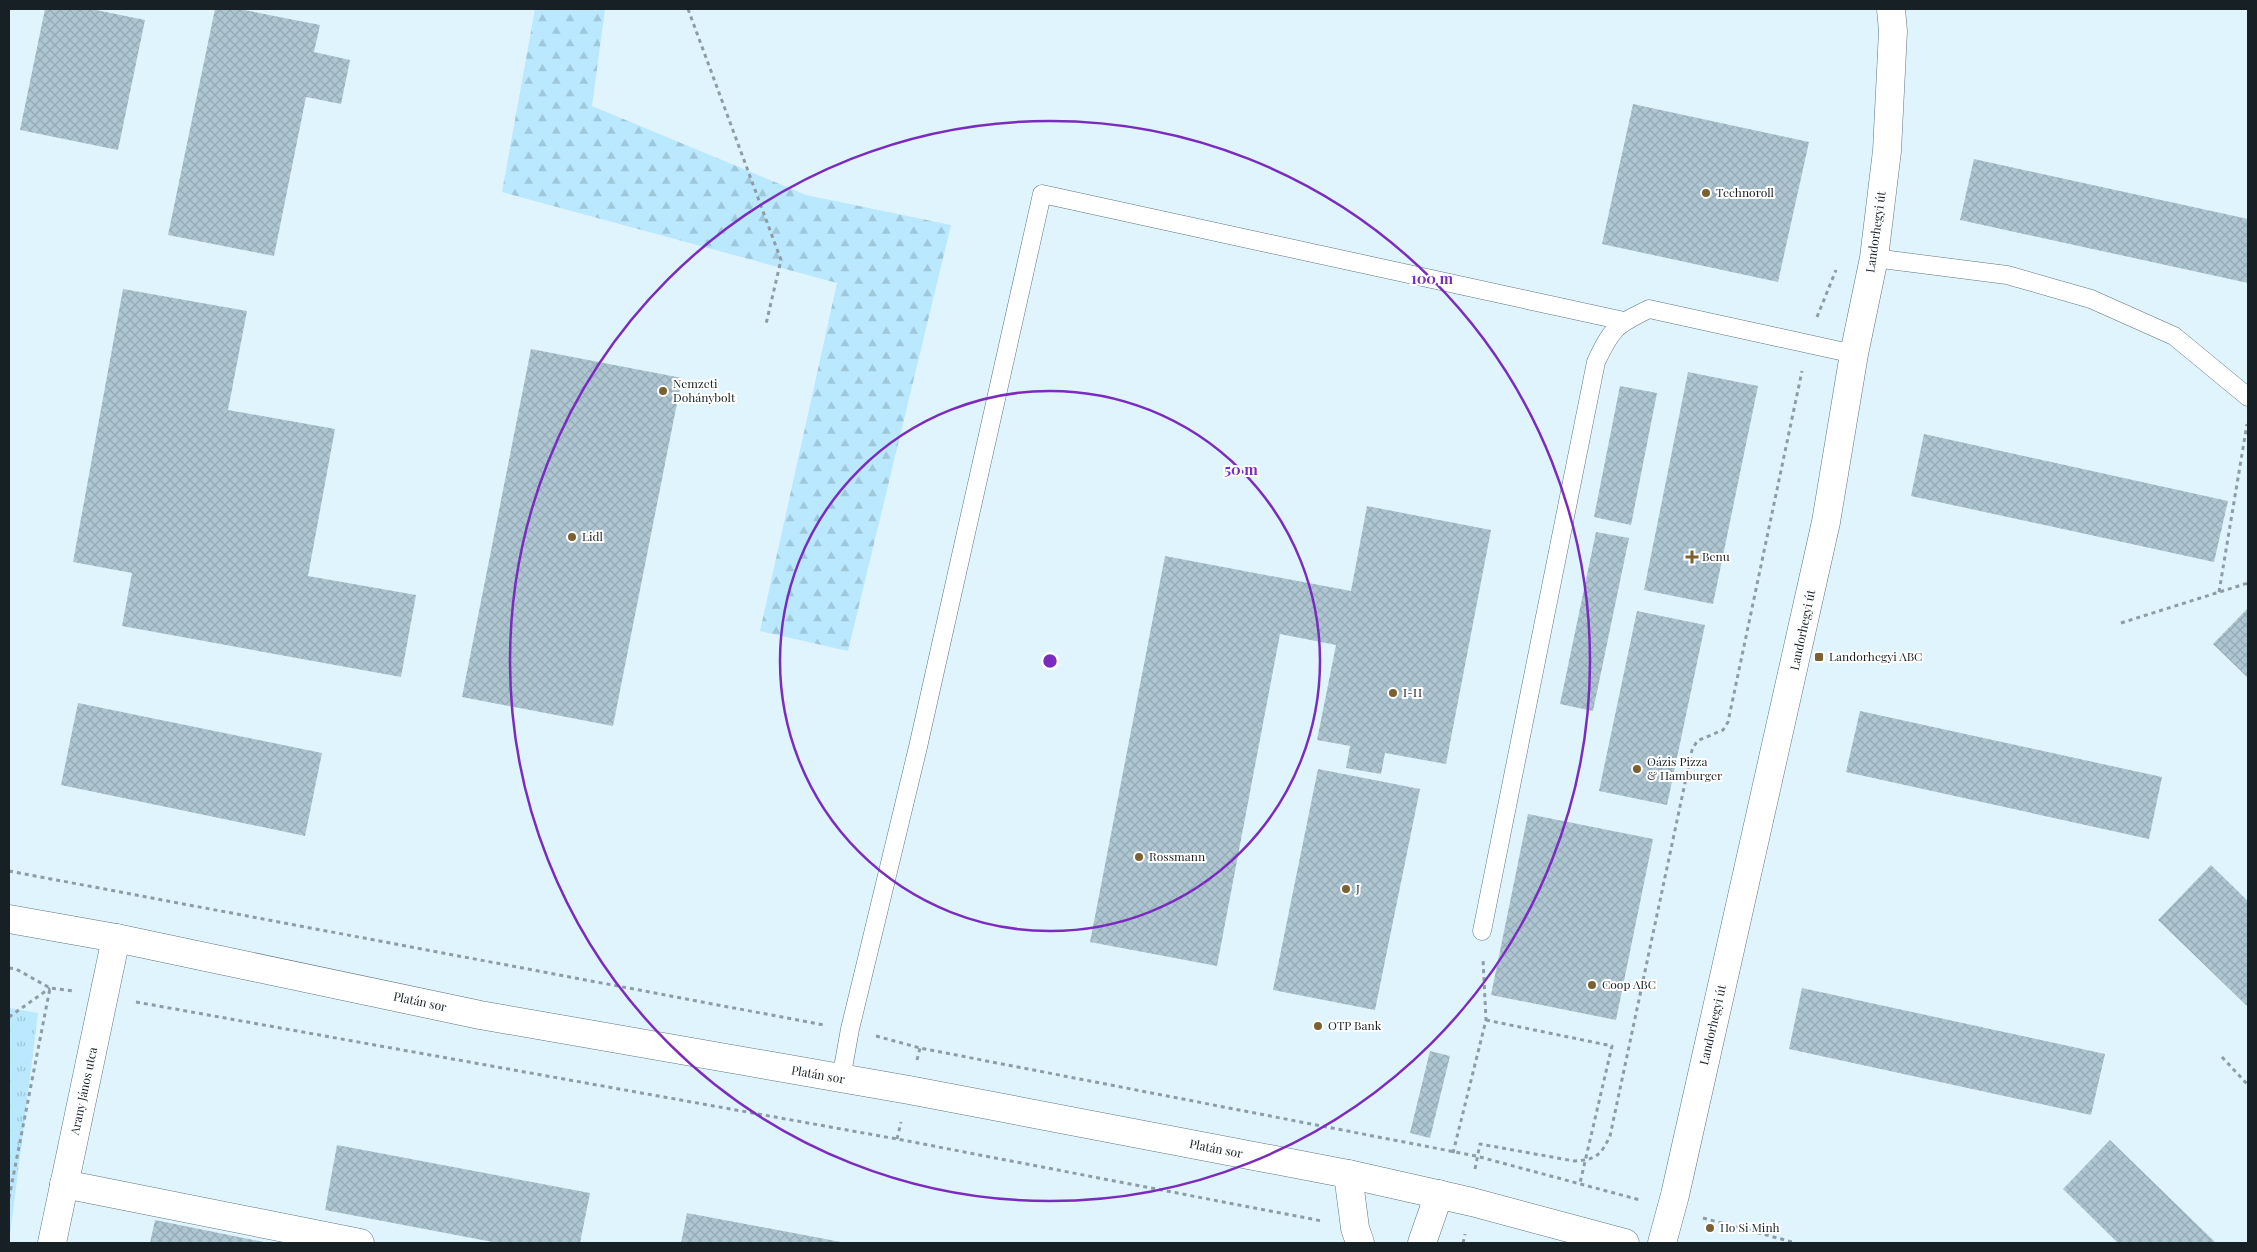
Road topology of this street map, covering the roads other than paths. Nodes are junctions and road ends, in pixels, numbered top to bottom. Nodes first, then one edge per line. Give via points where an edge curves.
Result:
1 (1891, 9) edge
2 (1874, 258) junction
3 (1624, 321) junction
4 (1854, 354) junction
5 (2248, 397) edge
6 (9, 919) edge
7 (1482, 931) road end
8 (116, 938) junction
9 (841, 1079) junction
10 (1348, 1174) junction
11 (64, 1184) junction
12 (1439, 1194) junction
13 (1357, 1236) edge
14 (52, 1243) edge
15 (360, 1243) edge
16 (1422, 1243) edge
17 (1625, 1243) edge
18 (1662, 1243) edge

1 - 2 street, Landorhegyi út via 1893,31 1887,151
2 - 4 street, Landorhegyi út
2 - 5 lane via 2008,275 2091,299 2174,336
3 - 4 lane via 1649,309
3 - 7 lane via 1608,336 1596,362
3 - 9 lane via 1042,194
4 - 18 street, Landorhegyi út via 1826,522 1792,680
6 - 8 street, Platán sor
8 - 9 street, Platán sor via 480,1014
8 - 11 street, Arany János utca
9 - 10 street, Platán sor
10 - 12 street, Platán sor
10 - 13 street
11 - 14 street, Arany János utca
11 - 15 street
12 - 16 street
12 - 17 street, Platán sor

